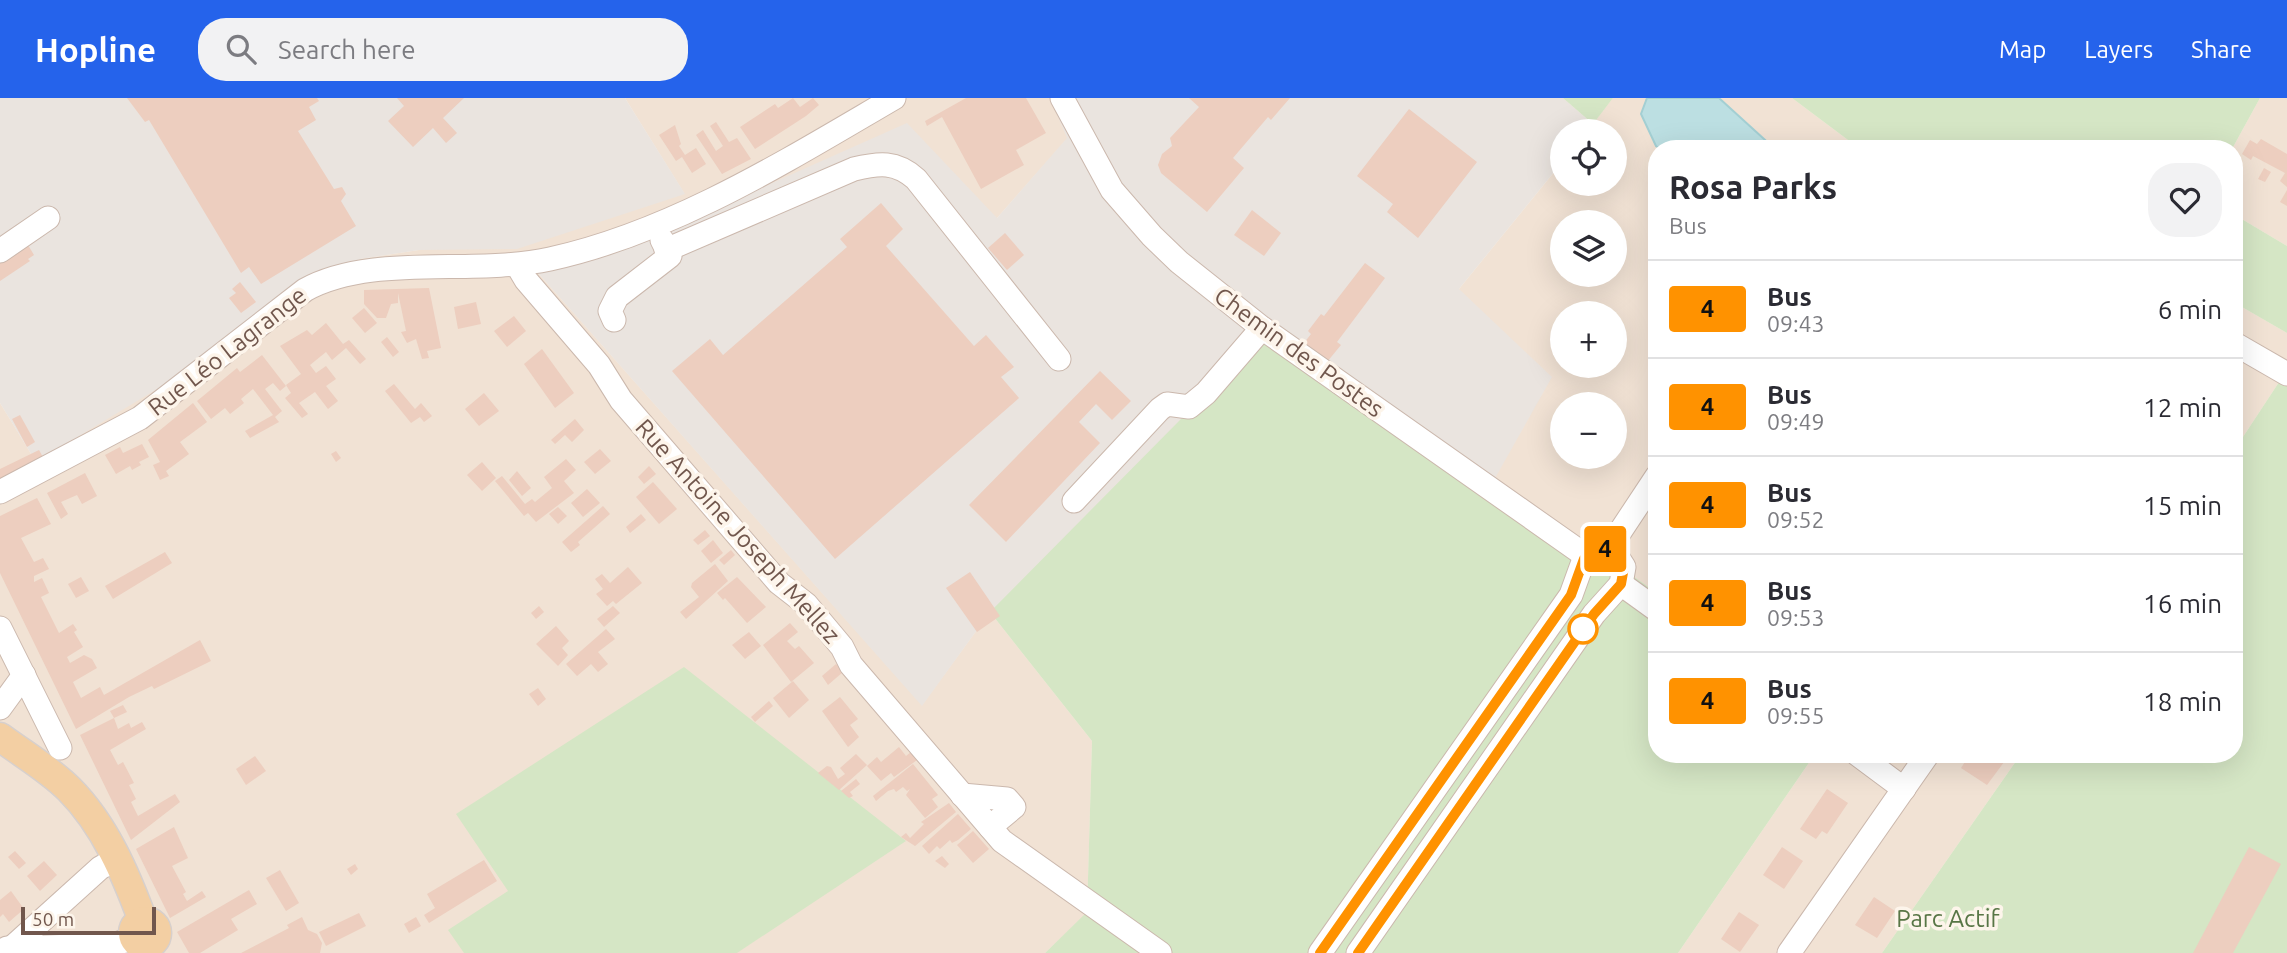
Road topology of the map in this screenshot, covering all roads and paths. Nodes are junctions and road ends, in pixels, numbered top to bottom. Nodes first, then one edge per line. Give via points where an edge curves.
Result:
1 (894, 98) edge
2 (1062, 98) edge
3 (48, 219) dead end
4 (656, 224) junction
5 (666, 250) junction
6 (0, 251) edge
7 (517, 265) junction
8 (614, 320) dead end
9 (1262, 328) junction
10 (2243, 349) edge
11 (1059, 359) dead end
12 (2287, 374) edge
13 (1648, 490) edge
14 (0, 492) edge
15 (1074, 501) dead end
16 (1608, 550) junction
17 (1583, 566) junction
18 (1616, 588) junction
19 (1648, 605) edge
20 (0, 628) edge
21 (24, 675) junction
22 (0, 708) edge
23 (0, 737) edge
24 (60, 748) dead end
25 (1869, 763) edge
26 (1922, 763) edge
27 (1904, 789) junction
28 (962, 795) junction
29 (990, 827) junction
30 (116, 859) junction
31 (146, 939) edge
32 (6, 949) edge
33 (1160, 953) edge
34 (1320, 953) edge
35 (1358, 953) edge
36 (1789, 953) edge

1 - 4 street, Rue Léo Lagrange via 754,177
2 - 9 street, Chemin des Postes via 1107,181 1137,220 1179,262
3 - 6 street
4 - 5 street
4 - 7 street, Rue Léo Lagrange via 577,251
5 - 8 street via 670,256 617,297 610,311
5 - 11 street via 854,169 883,162 905,169 916,179
7 - 14 street, Rue Léo Lagrange via 377,269 328,278 305,289 132,424
7 - 28 street, Rue Antoine Joseph Mellez via 599,365 621,400 779,583 806,604 851,665
9 - 15 street via 1206,393 1189,407 1167,404 1160,409
9 - 17 street, Chemin des Postes
10 - 12 street
13 - 16 street
16 - 17 street via 1594,550
16 - 18 street via 1623,564
17 - 18 street via 1592,591
17 - 34 street via 1571,595
18 - 19 street
18 - 35 street
20 - 21 street
21 - 22 street
21 - 24 street
23 - 30 main road via 77,797
25 - 27 street
26 - 27 street
27 - 36 street
28 - 29 street, Rue Antoine Joseph Mellez
28 - 29 street via 1007,799 1014,807
29 - 33 street, Rue Antoine Joseph Mellez via 1013,850
30 - 31 main road
30 - 32 street
31 - 32 street via 113,945

